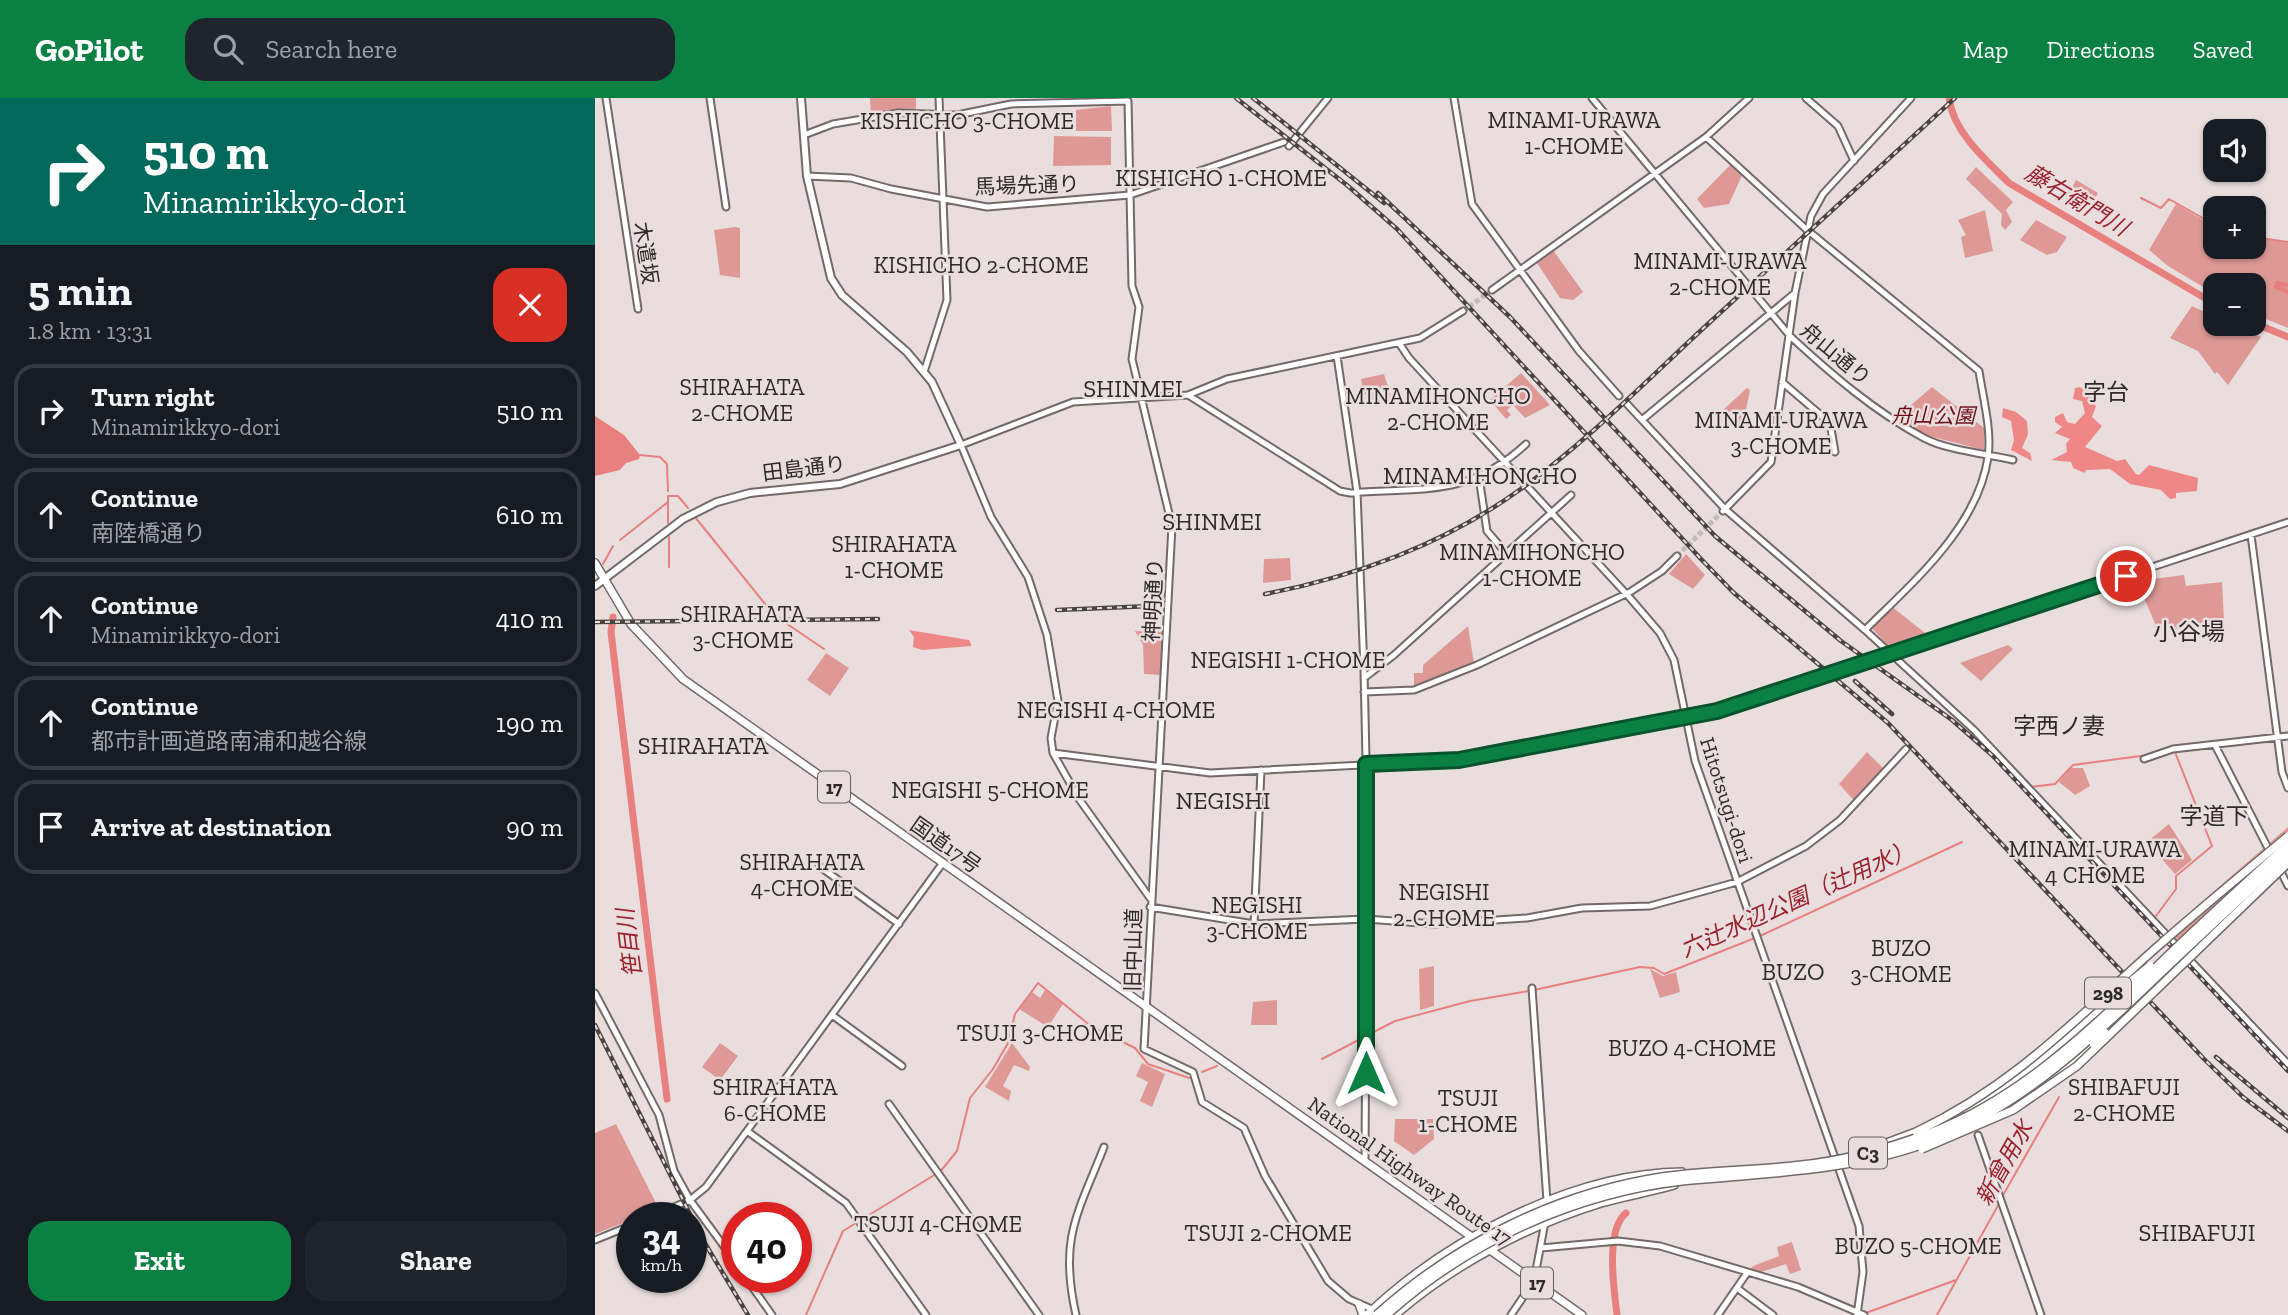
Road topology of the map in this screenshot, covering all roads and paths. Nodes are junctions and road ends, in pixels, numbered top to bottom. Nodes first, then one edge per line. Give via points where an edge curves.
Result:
1 (606, 98) edge
2 (710, 98) edge
3 (801, 98) edge
4 (939, 98) edge
5 (1328, 98) edge
6 (1454, 98) edge
7 (1592, 98) edge
8 (1749, 98) edge
9 (1806, 98) edge
10 (1910, 98) edge
11 (1047, 101) edge
12 (938, 114) junction
13 (804, 135) junction
14 (1706, 137) junction
15 (1854, 161) junction
16 (1656, 172) junction
17 (807, 176) junction
18 (1130, 195) junction
19 (943, 199) junction
20 (726, 207) dead end
21 (1806, 229) junction
22 (1520, 270) junction
23 (1492, 290) tunnel mouth
24 (1795, 293) junction
25 (638, 309) dead end
26 (1463, 311) tunnel mouth
27 (1771, 313) junction
28 (1790, 336) junction
29 (1399, 343) junction
30 (1336, 356) junction
31 (924, 372) junction
32 (1782, 382) junction
33 (1188, 395) junction
34 (1141, 397) junction
35 (1643, 419) junction
36 (1526, 444) dead end
37 (961, 445) junction
38 (1835, 452) dead end
39 (1989, 454) junction
40 (2013, 460) dead end
41 (1505, 464) junction
42 (1479, 477) junction
43 (1357, 492) junction
44 (1571, 495) dead end
45 (1724, 510) junction
46 (1551, 513) junction
47 (2288, 522) edge
48 (2251, 535) junction
49 (1506, 554) junction
50 (1677, 556) tunnel mouth
51 (595, 563) edge
52 (2126, 576) junction
53 (605, 580) junction
54 (595, 586) edge
55 (1626, 593) junction
56 (2136, 597) dead end
57 (1865, 630) junction
58 (1364, 678) junction
59 (1364, 692) junction
60 (1686, 718) junction
61 (2288, 736) edge
62 (2278, 737) junction
63 (2215, 745) junction
64 (1906, 749) dead end
65 (1053, 753) junction
66 (2144, 759) dead end
67 (1366, 764) junction
68 (1159, 767) junction
69 (1261, 770) junction
70 (2285, 772) edge
71 (2288, 788) edge
72 (2288, 836) edge
73 (2288, 845) edge
74 (2288, 854) edge
75 (2288, 863) edge
76 (942, 864) junction
77 (819, 866) dead end
78 (1737, 882) junction
79 (2288, 886) edge
80 (1150, 898) junction
81 (1150, 907) junction
82 (2217, 911) junction
83 (1366, 919) junction
84 (899, 924) junction
85 (1254, 924) junction
86 (2154, 979) junction
87 (1532, 990) dead end
88 (595, 993) edge
89 (1148, 1008) junction
90 (832, 1015) junction
91 (2288, 1064) edge
92 (902, 1066) dead end
93 (888, 1104) dead end
94 (2013, 1110) junction
95 (1953, 1114) junction
96 (747, 1131) junction
97 (1978, 1135) dead end
98 (1104, 1147) dead end
99 (1835, 1158) junction
100 (1364, 1160) junction
101 (1838, 1167) junction
102 (1695, 1175) junction
103 (1633, 1185) dead end
104 (691, 1200) junction
105 (686, 1202) edge
106 (1547, 1202) junction
107 (1545, 1224) junction
108 (616, 1231) edge
109 (1475, 1237) junction
110 (595, 1240) edge
111 (721, 1242) edge
112 (1541, 1248) junction
113 (1493, 1249) junction
114 (1747, 1273) junction
115 (1534, 1281) junction
116 (1737, 1288) junction
117 (757, 1293) edge
118 (1359, 1304) joint
119 (1407, 1305) junction
120 (1370, 1314) edge
121 (1859, 1314) edge
122 (772, 1315) edge
123 (926, 1315) edge
124 (1039, 1315) edge
125 (1076, 1315) edge
126 (1390, 1315) edge
127 (1406, 1315) edge
128 (1511, 1315) edge
129 (1582, 1315) edge
130 (1718, 1315) edge
131 (1773, 1315) edge
132 (2041, 1315) edge

1 - 25 street, 木遣坂
2 - 20 street
3 - 13 main road
4 - 12 street
5 - 18 street, 馬場先通り via 1287,144
6 - 22 street via 1472,204
7 - 16 street, 舟山通り
8 - 14 street
9 - 15 street via 1838,127
10 - 15 street
11 - 12 street
11 - 18 street, 神明通り via 1128,101
12 - 13 street via 898,113 832,124
12 - 19 street
13 - 17 main road
14 - 16 street
14 - 21 street
15 - 21 street via 1823,194
16 - 22 street
16 - 27 street, 舟山通り
17 - 19 street, 馬場先通り via 851,178
17 - 31 main road via 833,282
18 - 19 street, 馬場先通り via 987,206
18 - 34 street, 神明通り via 1132,286 1139,307 1132,359
19 - 31 street via 947,300
21 - 24 street
21 - 39 street via 1979,371
22 - 23 street
22 - 35 street via 1580,351
24 - 27 street
24 - 28 street
26 - 29 street via 1429,334
27 - 28 street, 舟山通り
27 - 35 street
28 - 32 street
28 - 39 street, 舟山通り via 1865,399 1926,439
29 - 30 street
29 - 41 street, Hitotsugi-dori
30 - 33 street via 1227,379
30 - 43 street
31 - 37 main road
32 - 38 street via 1830,423
32 - 45 street via 1770,462
33 - 34 street, 田島通り
33 - 43 street via 1340,491
34 - 37 street, 田島通り via 1073,402
34 - 68 street, 神明通り via 1173,526
35 - 45 street
36 - 41 street
37 - 53 main road, 田島通り via 839,484 750,493 717,502 683,519
37 - 65 street via 991,517 1028,577 1049,640 1058,701 1050,741
39 - 40 street, 舟山通り
39 - 57 street via 1980,489 1962,527
41 - 42 street
41 - 46 street, Hitotsugi-dori
42 - 43 street via 1453,487
42 - 49 street via 1487,531
43 - 58 street
44 - 46 street
45 - 57 street
46 - 49 street
46 - 55 street, Hitotsugi-dori
47 - 48 street
48 - 52 street
48 - 62 street
49 - 58 street
50 - 55 street via 1662,572
51 - 53 highway, 17
52 - 56 street
52 - 60 street, bridge
53 - 54 main road, 田島通り
53 - 76 highway, 国道17号 / 17 via 639,634 678,675
55 - 59 street via 1414,690
55 - 60 street, Hitotsugi-dori via 1669,649
57 - 91 street via 1974,730
58 - 59 street
59 - 67 street
60 - 67 street via 1459,760
60 - 78 street, Hitotsugi-dori via 1695,761
61 - 62 street
62 - 63 street
62 - 70 street
63 - 66 street via 2176,749
63 - 79 street
64 - 78 street via 1831,828 1807,846
65 - 68 street
65 - 80 street, 旧中山道 via 1081,803
67 - 69 street
67 - 83 street
68 - 69 street via 1210,773
68 - 80 street, 神明通り
69 - 85 street
70 - 71 street
72 - 95 highway, 298, bridge via 2039,1055
73 - 82 highway, C3, bridge
74 - 86 highway, C3, bridge
75 - 94 highway, 298, bridge via 2099,1046
76 - 84 street
76 - 89 highway, 国道17号 / 17
77 - 84 street
78 - 83 street via 1648,906 1582,908 1456,924
78 - 99 street, Hitotsugi-dori
80 - 81 street, 旧中山道
81 - 85 street
81 - 89 street, 旧中山道
82 - 95 highway, bridge via 2050,1055 2008,1086
82 - 120 highway, C3, bridge via 2066,1050 2015,1089 1963,1118 1851,1158 1666,1177 1572,1200 1476,1243
83 - 85 street
83 - 100 street
84 - 90 street
86 - 94 highway, bridge via 2094,1044
86 - 126 highway, C3, bridge via 2038,1082 1993,1111 1937,1138 1843,1166 1677,1182 1594,1199 1538,1219 1480,1248 1425,1283
87 - 106 street
88 - 104 street via 659,1115 674,1171
89 - 100 highway, National Highway Route 17 / 17
89 - 118 street, 旧中山道 via 1144,1049 1193,1072 1202,1102 1244,1128 1265,1176 1319,1268 1335,1289
90 - 92 street
90 - 96 street
93 - 124 street
94 - 101 highway, 298, bridge via 1921,1149
95 - 99 highway, 298, bridge via 1879,1146
96 - 104 street
96 - 123 street via 846,1203
97 - 132 street
98 - 125 street via 1069,1248 1068,1276
99 - 101 street, Hitotsugi-dori
99 - 102 highway, 298
100 - 109 highway, National Highway Route 17 / 17
101 - 102 highway, 298
101 - 121 street, Hitotsugi-dori via 1859,1226
102 - 103 highway, 298
102 - 106 highway via 1633,1177
102 - 107 highway
104 - 105 street
104 - 111 street
106 - 107 street
106 - 109 highway
107 - 112 street
107 - 113 highway
108 - 110 street
109 - 113 highway, National Highway Route 17 / 17
109 - 120 highway via 1423,1268
112 - 114 street via 1618,1241 1660,1246
112 - 115 street
113 - 115 highway, National Highway Route 17 / 17
113 - 119 highway
114 - 116 street
114 - 121 street via 1798,1287
115 - 128 street
115 - 129 highway, National Highway Route 17 / 17
116 - 130 street
116 - 131 street
117 - 122 street
118 - 120 highway
119 - 126 highway
119 - 127 highway
120 - 126 street

